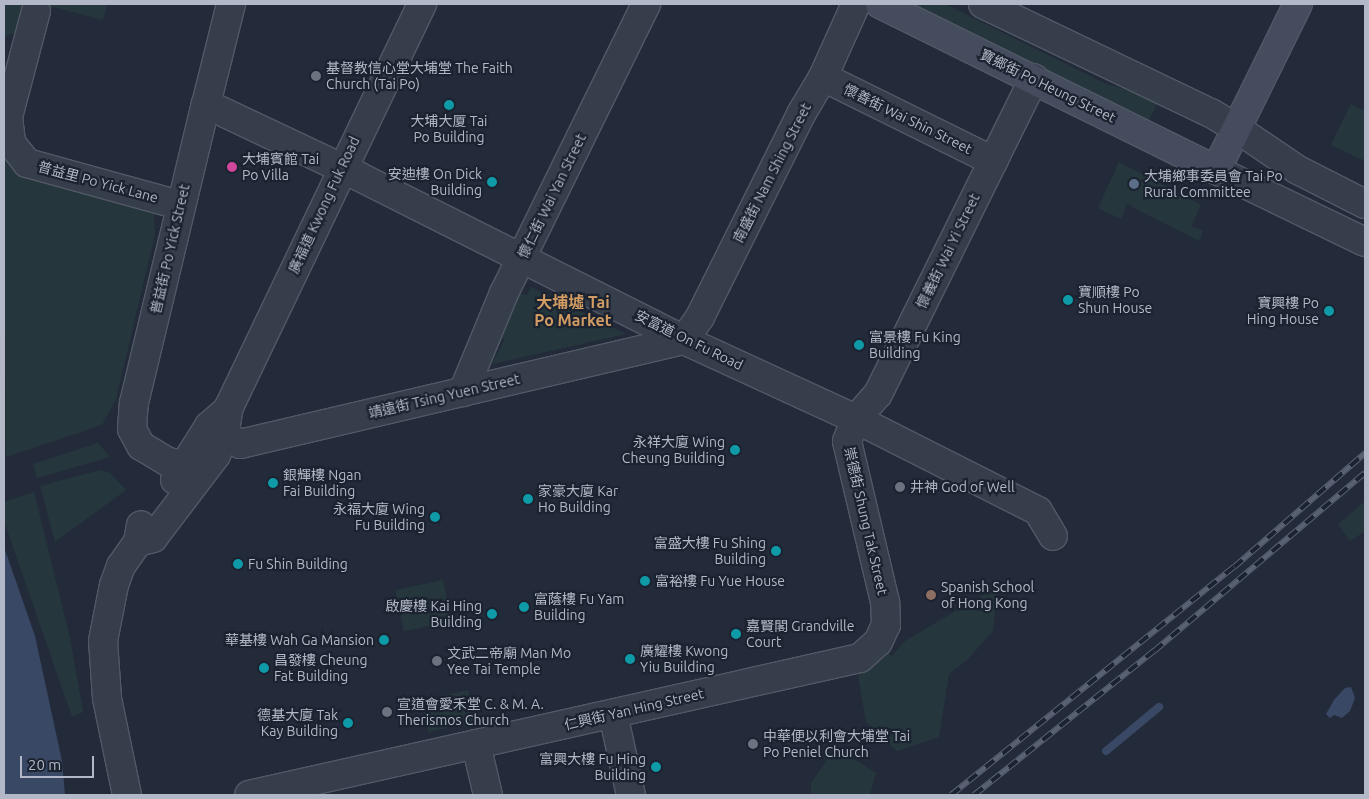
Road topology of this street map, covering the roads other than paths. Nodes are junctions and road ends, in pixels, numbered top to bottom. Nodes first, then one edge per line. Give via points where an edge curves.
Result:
1 (231, 4) edge
2 (422, 4) edge
3 (646, 4) edge
4 (856, 4) edge
5 (880, 4) edge
6 (983, 4) edge
7 (1298, 4) edge
8 (36, 12) dead end
9 (823, 77) junction
10 (1034, 79) junction
11 (206, 104) junction
12 (1236, 128) junction
13 (993, 160) junction
14 (341, 168) junction
15 (1216, 170) junction
16 (1365, 204) edge
17 (179, 205) junction
18 (1365, 242) edge
19 (521, 258) junction
20 (684, 340) junction
21 (463, 392) junction
22 (856, 419) junction
23 (217, 432) junction
24 (185, 465) junction
25 (1053, 536) dead end
26 (138, 542) junction
27 (886, 625) joint
28 (613, 714) junction
29 (476, 744) junction
30 (127, 795) edge
31 (249, 795) edge
32 (488, 795) edge
33 (631, 795) edge

1 - 11 street, 普益街 Po Yick Street
2 - 14 street, 廣福道 Kwong Fuk Road
3 - 19 street, 懷仁街 Wai Yan Street
4 - 9 street, 南盛街 Nam Shing Street
5 - 10 main road, 寶鄉街 Po Heung Street
6 - 12 street
7 - 12 main road
8 - 17 street, 普益里 Po Yick Lane via 8,117 11,143 27,163
9 - 13 street, 懷善街 Wai Shin Street
9 - 20 street, 南盛街 Nam Shing Street via 801,114 700,318
10 - 13 street, 懷義街 Wai Yi Street
10 - 15 main road, 寶鄉街 Po Heung Street
11 - 14 street, 安富道 On Fu Road
11 - 17 street, 普益街 Po Yick Street
12 - 15 main road
12 - 16 street via 1298,170
13 - 22 street, 懷義街 Wai Yi Street via 878,394
14 - 19 street, 安富道 On Fu Road
14 - 23 street, 廣福道 Kwong Fuk Road
15 - 18 street, 寶鄉街 Po Heung Street
17 - 24 street, 普益街 Po Yick Street via 134,403 132,429 141,446 168,462
19 - 20 street, 安富道 On Fu Road
19 - 21 street, 懷仁街 Wai Yan Street
20 - 21 street, 靖遠街 Tsing Yuen Street
20 - 22 street, 安富道 On Fu Road
21 - 23 street, 靖遠街 Tsing Yuen Street via 240,444
22 - 25 street, 安富道 On Fu Road via 1038,511
22 - 27 street, 崇德街 Shung Tak Street via 847,441 885,602
23 - 24 street, 廣福道 Kwong Fuk Road
23 - 26 street, 廣福道 Kwong Fuk Road via 216,454 153,538
24 - 26 street, 廣福道 Kwong Fuk Road via 141,525
26 - 30 street, 廣福道 Kwong Fuk Road via 122,566 108,606 103,641 107,698
27 - 28 street, 仁興街 Yan Hing Street via 878,642 860,658
28 - 29 street, 仁興街 Yan Hing Street
28 - 33 street
29 - 31 street, 仁興街 Yan Hing Street
29 - 32 street

